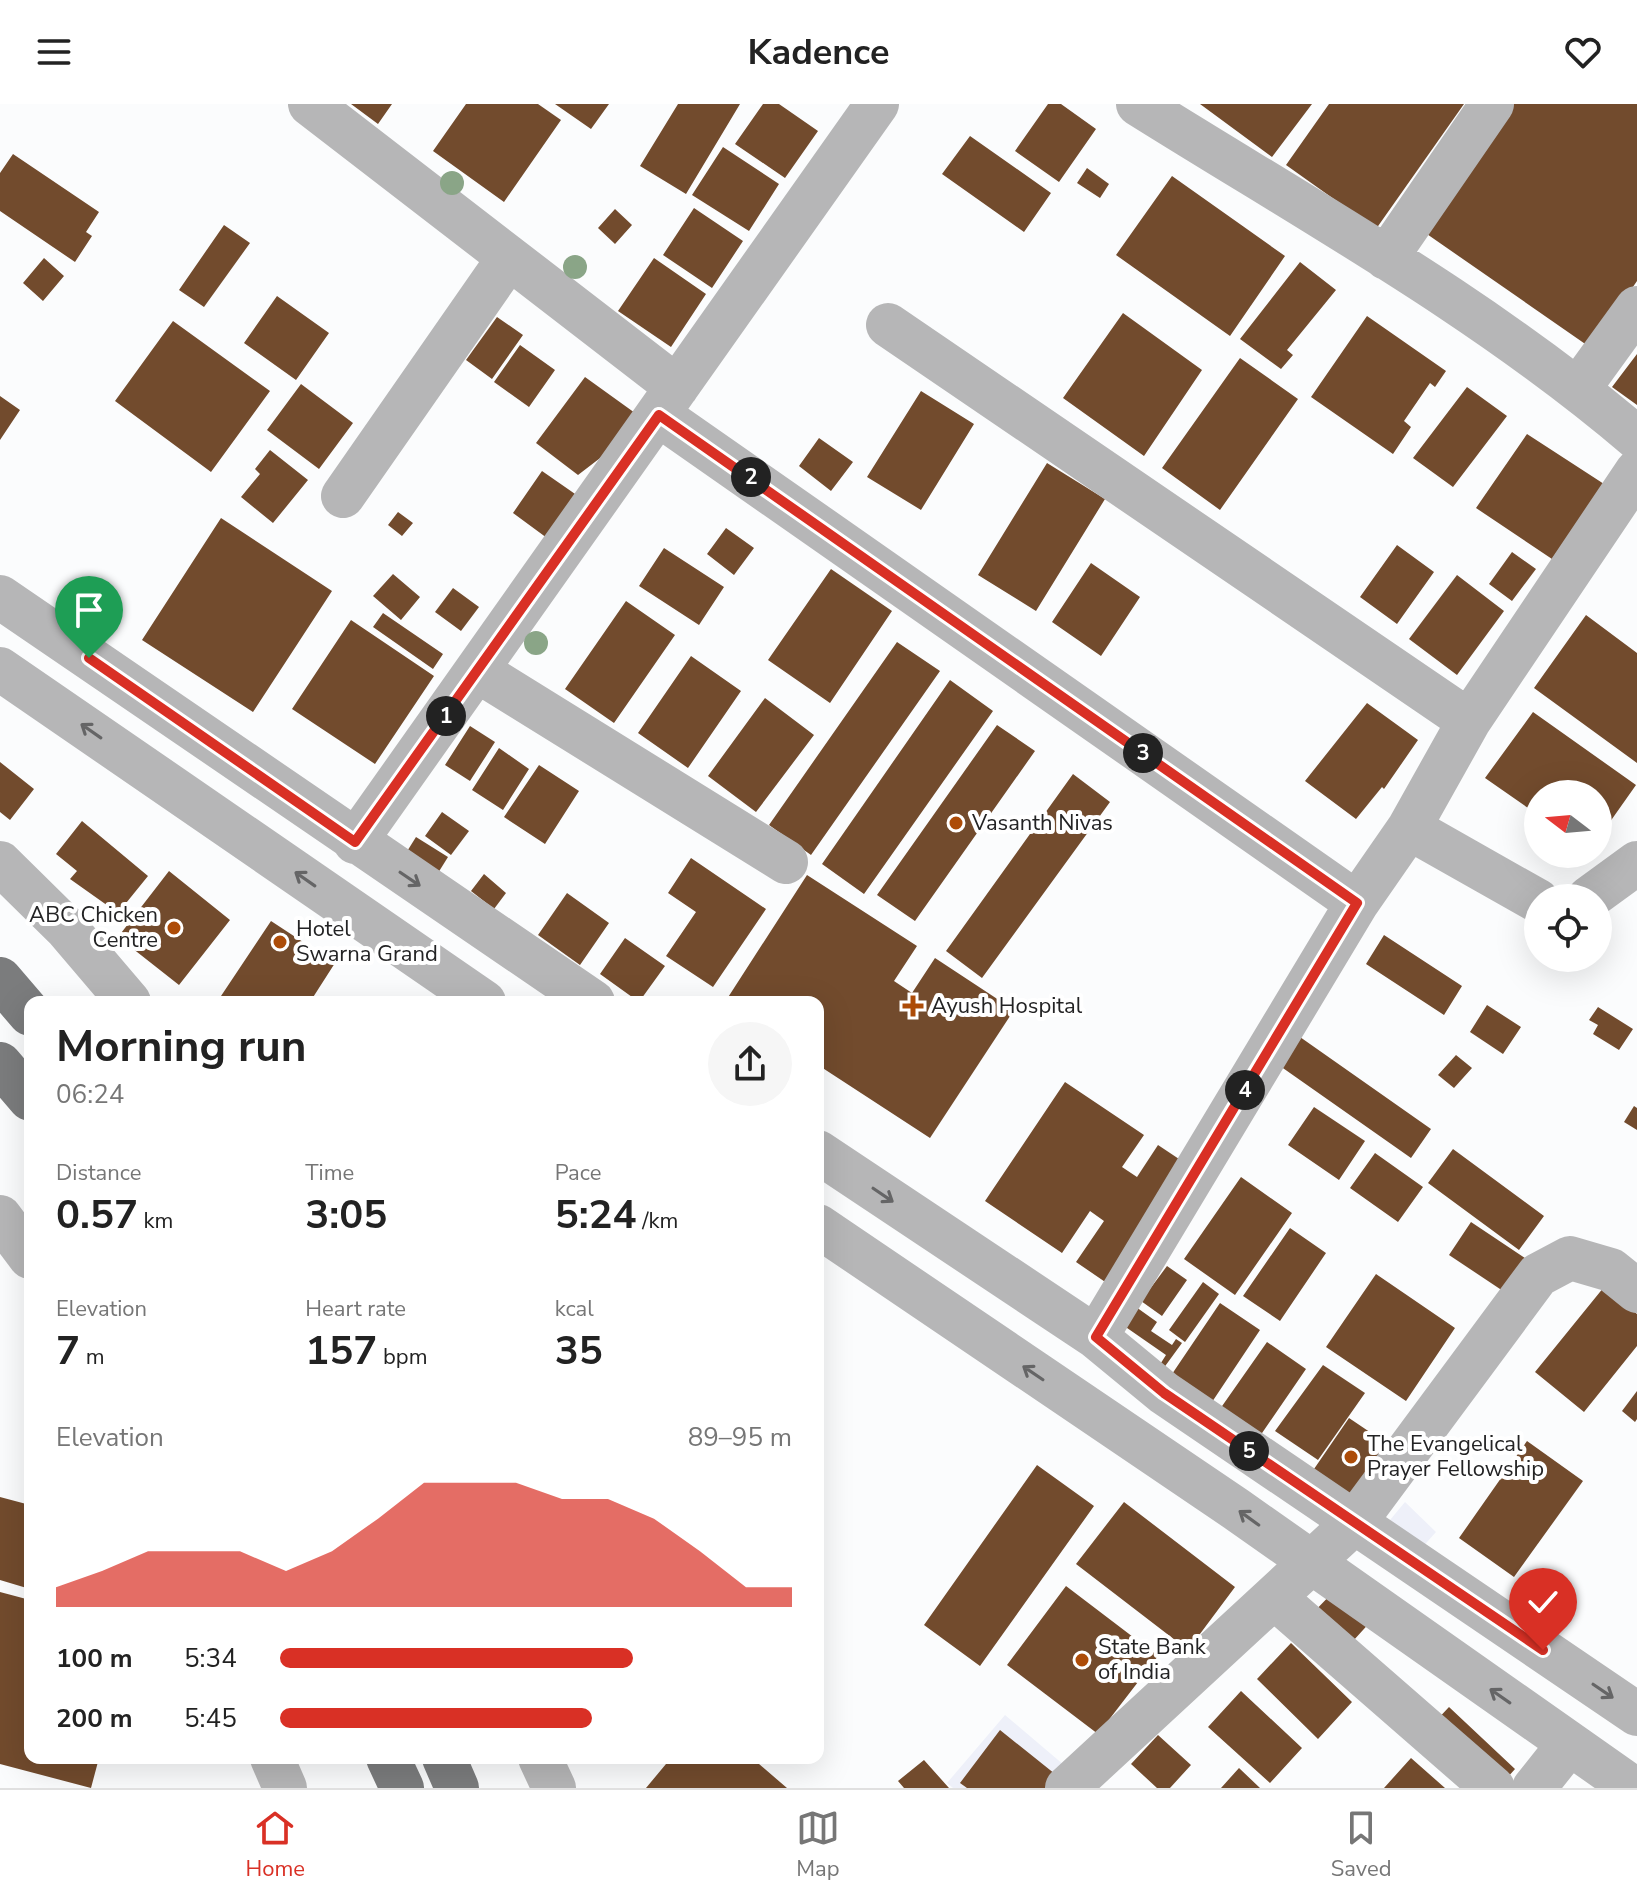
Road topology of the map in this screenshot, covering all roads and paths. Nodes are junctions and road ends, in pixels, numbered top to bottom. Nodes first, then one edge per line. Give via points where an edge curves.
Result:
1 (310, 104) edge
2 (1138, 104) edge
3 (1492, 104) edge
4 (861, 109) edge
5 (1386, 258) junction
6 (508, 259) junction
7 (1637, 308) edge
8 (888, 325) dead end
9 (1579, 388) junction
10 (668, 401) junction
11 (1637, 438) edge
12 (1637, 471) edge
13 (343, 496) dead end
14 (0, 597) edge
15 (0, 669) edge
16 (478, 671) junction
17 (1469, 721) junction
18 (1409, 828) junction
19 (355, 842) junction
20 (786, 862) dead end
21 (0, 863) edge
22 (1637, 863) edge
23 (1608, 884) edge
24 (1524, 893) edge
25 (1357, 903) junction
26 (0, 979) edge
27 (538, 987) edge
28 (124, 996) edge
29 (472, 996) edge
30 (571, 996) edge
31 (24, 1007) edge
32 (0, 1064) edge
33 (24, 1092) edge
34 (824, 1156) edge
35 (0, 1217) edge
36 (824, 1230) edge
37 (24, 1249) edge
38 (1637, 1291) edge
39 (1096, 1337) junction
40 (1355, 1522) junction
41 (1311, 1565) junction
42 (1275, 1598) junction
43 (1637, 1714) edge
44 (1569, 1744) junction
45 (275, 1764) edge
46 (391, 1764) edge
47 (447, 1764) edge
48 (543, 1764) edge
49 (1083, 1783) edge
50 (285, 1788) edge
51 (402, 1788) edge
52 (457, 1788) edge
53 (554, 1788) edge
54 (1493, 1788) edge
55 (1534, 1788) edge
56 (1633, 1788) edge

1 - 6 street
2 - 5 street
3 - 5 street
4 - 10 street
5 - 9 street
6 - 10 street
6 - 13 street
7 - 9 street
8 - 17 street
9 - 11 street
10 - 16 street
10 - 25 street
12 - 17 street
14 - 19 street
29 -> 15 street
16 - 19 street
16 - 20 street
17 - 18 street
18 - 24 street
18 - 25 street
19 -> 27 street
21 - 28 street
22 - 23 street
25 - 39 street
26 - 31 main road
27 - 30 street
32 - 33 main road
34 -> 39 street
35 - 37 street
41 -> 36 street
38 - 40 street via 1611,1270 1570,1258 1538,1275
39 - 40 street via 1164,1393
40 - 41 street
40 -> 43 street
41 - 42 street
44 -> 41 street
42 - 49 street
42 - 54 street
44 - 55 street
44 - 56 street
45 - 50 street
46 - 51 main road
47 - 52 main road
48 - 53 street

